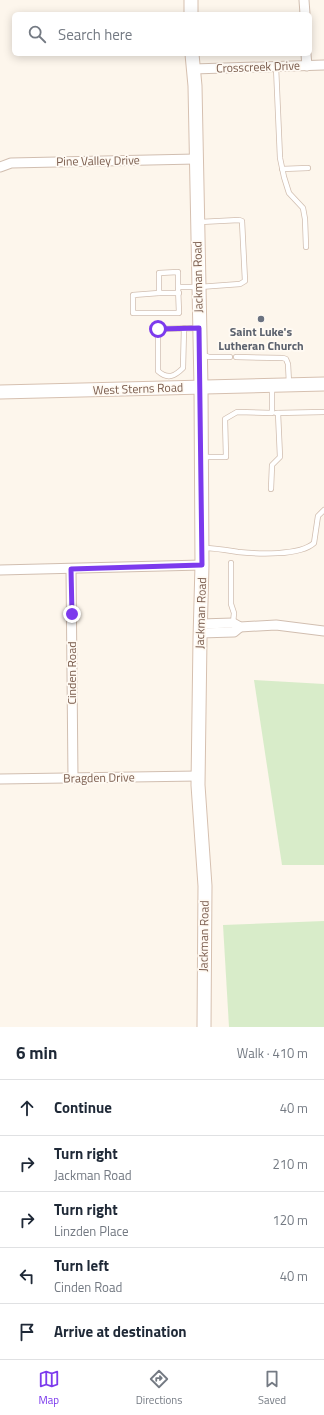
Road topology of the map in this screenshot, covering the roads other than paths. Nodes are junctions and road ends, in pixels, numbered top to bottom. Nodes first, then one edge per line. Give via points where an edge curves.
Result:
1 (191, 0) edge
2 (304, 0) edge
3 (191, 12) edge
4 (305, 12) edge
5 (192, 56) edge
6 (306, 56) edge
7 (324, 65) edge
8 (307, 66) junction
9 (276, 67) junction
10 (193, 69) junction
11 (196, 159) junction
12 (0, 167) edge
13 (308, 168) dead end
14 (282, 169) junction
15 (197, 222) junction
16 (306, 247) dead end
17 (178, 287) junction
18 (199, 287) junction
19 (159, 293) junction
20 (179, 293) junction
21 (184, 328) junction
22 (199, 328) junction
23 (200, 353) junction
24 (230, 357) dead end
25 (236, 357) dead end
26 (324, 384) edge
27 (272, 385) junction
28 (288, 385) junction
29 (201, 387) junction
30 (0, 392) edge
31 (324, 412) edge
32 (272, 413) junction
33 (278, 413) junction
34 (201, 457) junction
35 (271, 489) dead end
36 (324, 510) edge
37 (202, 548) junction
38 (230, 563) dead end
39 (202, 565) junction
40 (71, 569) junction
41 (0, 570) edge
42 (237, 625) junction
43 (200, 629) junction
44 (324, 631) edge
45 (198, 776) junction
46 (0, 778) edge
47 (73, 778) junction
48 (204, 1027) edge

1 - 3 street
2 - 4 street
5 - 10 street, Jackman Road
6 - 8 street
7 - 8 street, Crosscreek Drive
8 - 9 street, Crosscreek Drive
9 - 10 street, Crosscreek Drive
9 - 14 lane
10 - 11 street, Jackman Road
11 - 12 street, Pine Valley Drive via 11,163
11 - 15 street, Jackman Road
13 - 14 lane
14 - 16 lane via 289,192 303,208
15 - 18 street, Jackman Road
15 - 18 lane via 242,221 245,280 240,284
17 - 18 lane
17 - 19 lane via 178,272 159,273
17 - 20 lane
18 - 22 street, Jackman Road
19 - 20 lane
19 - 20 lane via 133,295 133,313 179,313
21 - 21 lane via 158,329 158,371 163,375 177,374 183,368
21 - 22 lane
22 - 23 street, Jackman Road
23 - 24 lane via 209,358
23 - 29 street, Jackman Road
25 - 28 lane via 286,359
26 - 28 street, West Sterns Road
27 - 28 street, West Sterns Road
27 - 29 street, West Sterns Road
27 - 32 lane
29 - 30 street, West Sterns Road
29 - 34 street, Jackman Road
31 - 33 lane
32 - 33 lane
32 - 34 lane via 237,412 225,419 226,457
33 - 35 lane via 280,457 272,464
34 - 37 street, Jackman Road
36 - 37 lane via 318,516 314,543 308,548 288,553 249,553
37 - 39 street, Jackman Road
38 - 42 lane via 231,604
39 - 40 street
39 - 43 street, Jackman Road
40 - 41 street
40 - 47 street, Cinden Road
42 - 43 street via 234,632
42 - 44 street via 276,625
43 - 45 street, Jackman Road
45 - 47 street, Bragden Drive
45 - 48 street, Jackman Road via 205,886
46 - 47 street, Bragden Drive

